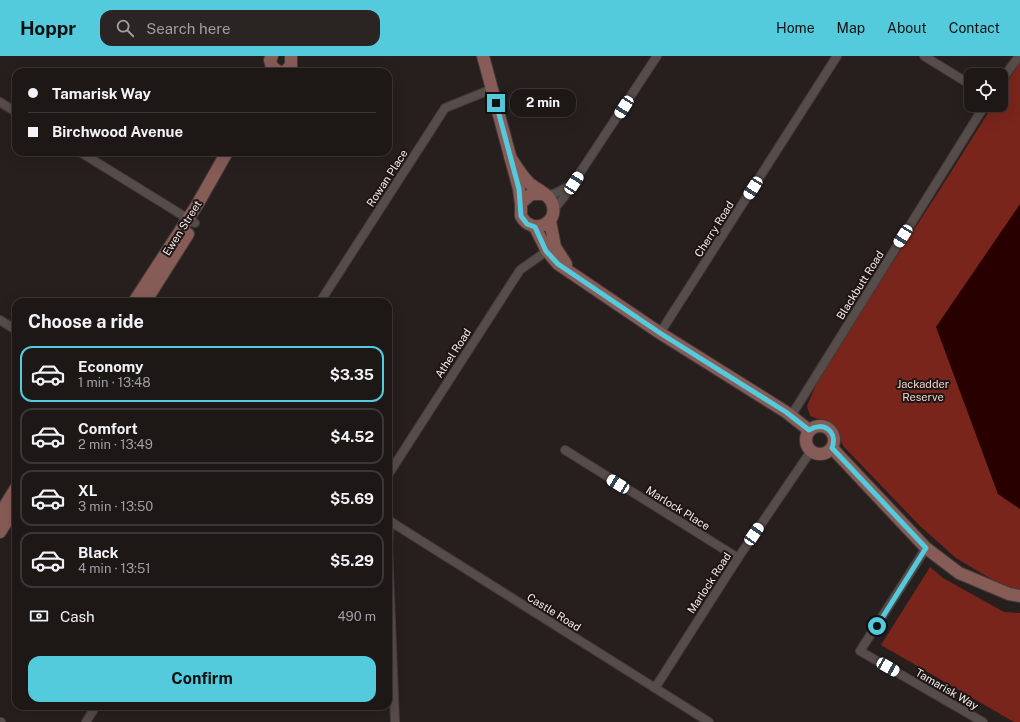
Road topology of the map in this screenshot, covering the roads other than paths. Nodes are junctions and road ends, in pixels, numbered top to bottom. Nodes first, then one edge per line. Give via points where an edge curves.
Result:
1 (272, 56) edge
2 (291, 56) edge
3 (483, 56) edge
4 (657, 56) edge
5 (837, 56) edge
6 (924, 56) edge
7 (1020, 56) edge
8 (274, 68) edge
9 (285, 68) edge
10 (1008, 72) edge
11 (964, 81) edge
12 (492, 89) junction
13 (0, 102) edge
14 (12, 110) edge
15 (981, 112) edge
16 (86, 156) edge
17 (225, 156) edge
18 (233, 156) edge
19 (510, 157) junction
20 (574, 183) junction
21 (545, 195) junction
22 (521, 204) junction
23 (552, 215) junction
24 (191, 221) junction
25 (535, 227) junction
26 (546, 251) junction
27 (575, 276) junction
28 (137, 298) edge
29 (147, 298) edge
30 (323, 298) edge
31 (0, 320) edge
32 (12, 328) edge
33 (660, 333) junction
34 (791, 416) junction
35 (809, 430) junction
36 (832, 448) junction
37 (565, 450) dead end
38 (811, 452) junction
39 (392, 469) edge
40 (12, 494) edge
41 (12, 512) edge
42 (0, 514) edge
43 (392, 522) edge
44 (0, 532) edge
45 (926, 548) junction
46 (738, 558) junction
47 (1020, 596) edge
48 (655, 688) junction
49 (94, 710) edge
50 (392, 710) edge
51 (86, 722) edge
52 (394, 722) edge
53 (709, 722) edge
54 (983, 722) edge

1 - 8 street via 270,63
2 - 9 street via 291,66
3 - 12 street
4 - 20 street
5 - 33 street, Cherry Road
6 - 11 street
7 - 10 street
12 - 19 street
12 - 30 street, Rowan Place via 445,108
13 - 14 street
15 - 34 street, Blackbutt Road
16 - 24 street
17 - 24 street, Ewen Street
18 - 24 street, Ewen Street
19 - 21 street via 521,174
19 - 22 street
20 - 21 street via 556,194
20 - 23 street
21 - 22 street via 531,194
21 - 23 street via 552,203
22 - 25 street via 520,214 523,219
23 - 25 street via 542,226
23 - 27 street via 555,247
24 - 28 street, Ewen Street
24 - 29 street, Ewen Street
25 - 26 street
26 - 27 street via 558,264
26 - 39 street, Athel Road via 520,270
27 - 33 street
31 - 32 street
33 - 34 street
34 - 35 street
35 - 36 street via 815,426 823,426 830,430 834,436
35 - 38 street via 805,439
36 - 38 street via 826,453
36 - 45 street
37 - 46 street, Marlock Place
38 - 46 street, Marlock Road
40 - 42 street
41 - 44 street
43 - 48 street, Castle Road
45 - 47 street via 959,573 1009,594
45 - 54 street, Tamarisk Way via 860,651
46 - 48 street, Marlock Road
48 - 53 street, Castle Road
49 - 51 street
50 - 52 street

